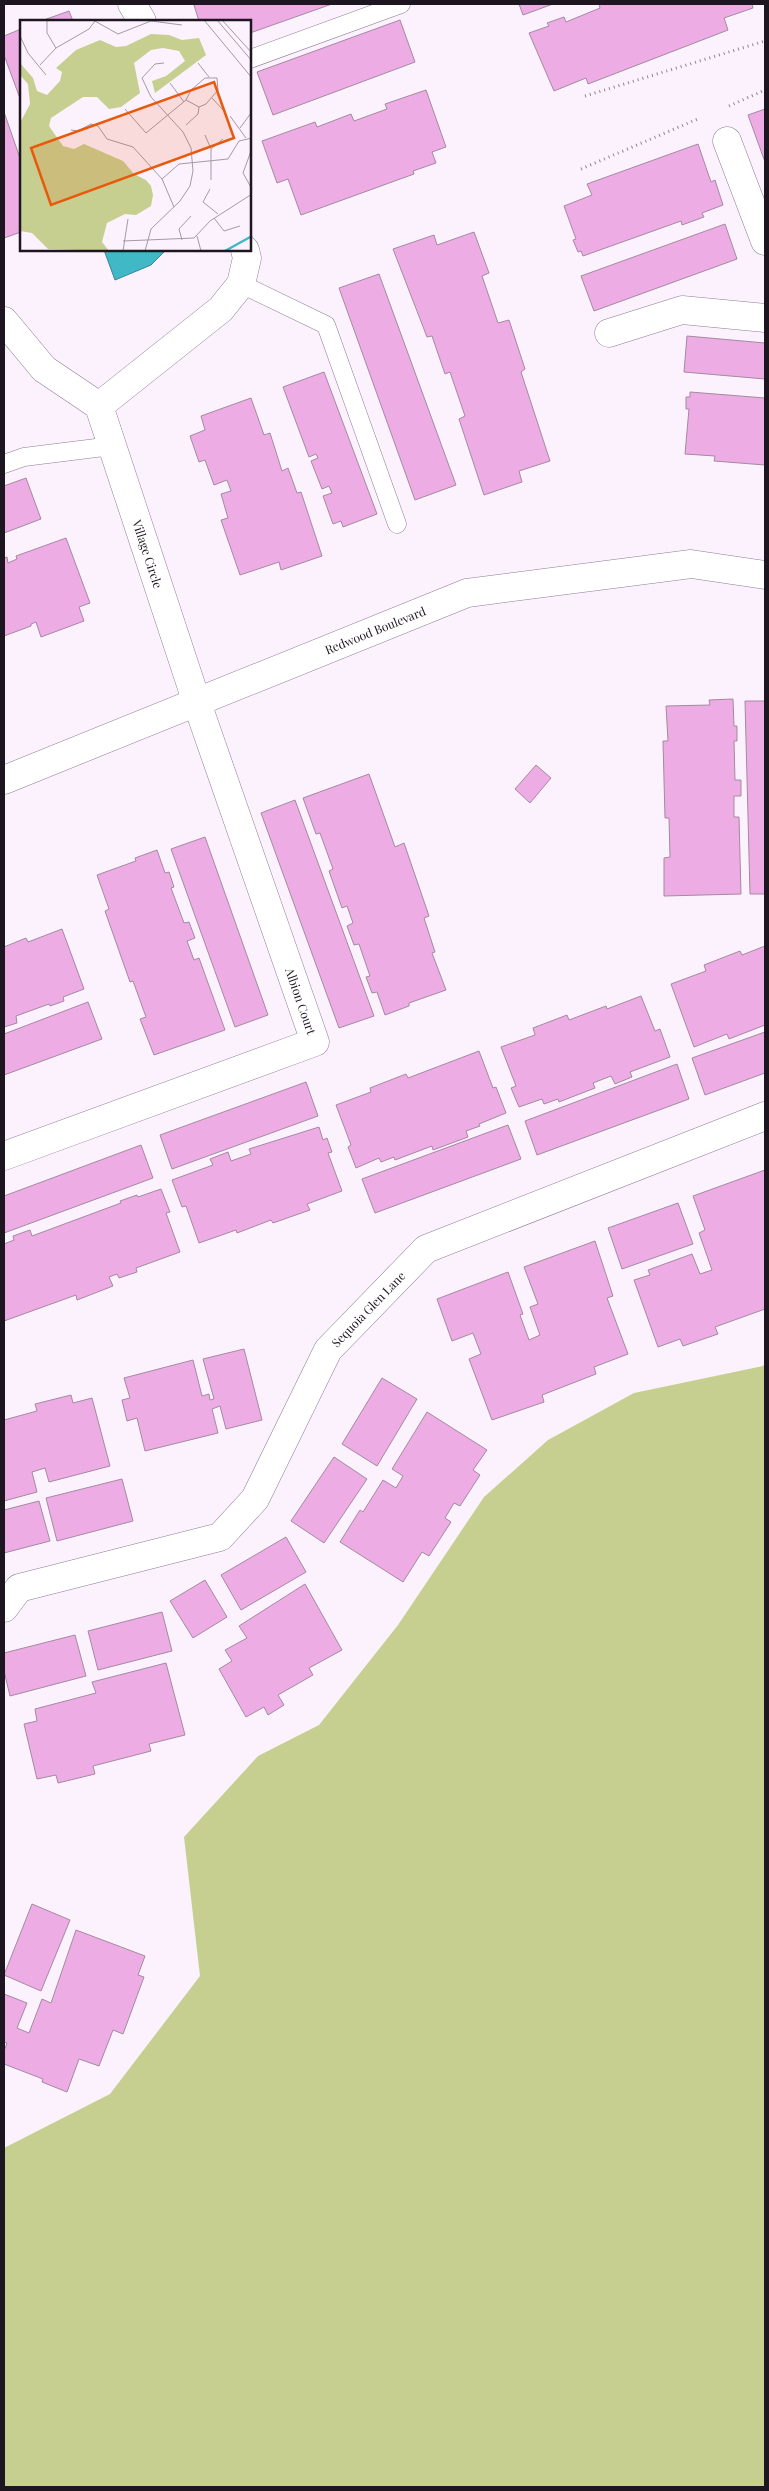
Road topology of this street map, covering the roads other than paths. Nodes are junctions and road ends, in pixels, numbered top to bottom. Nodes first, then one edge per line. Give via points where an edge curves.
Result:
1 (132, 4) edge
2 (401, 4) edge
3 (141, 20) edge
4 (251, 59) edge
5 (727, 141) dead end
6 (765, 241) edge
7 (245, 251) edge
8 (241, 284) junction
9 (765, 318) edge
10 (4, 322) edge
11 (609, 333) dead end
12 (99, 406) junction
13 (112, 446) junction
14 (4, 464) edge
15 (397, 524) dead end
16 (765, 575) edge
17 (197, 703) junction
18 (4, 780) edge
19 (765, 1116) edge
20 (4, 1156) edge
21 (4, 1608) edge

1 - 3 street
2 - 4 lane
5 - 6 street
7 - 8 street via 247,258
8 - 12 street via 221,309
8 - 15 lane via 326,325
9 - 11 street via 682,310
10 - 12 street via 44,369
12 - 13 street, Village Circle
13 - 14 lane via 24,457
13 - 17 street, Village Circle
16 - 17 street, Redwood Boulevard via 691,564 467,593
17 - 18 street, Redwood Boulevard
17 - 20 street, Albion Court via 315,1042
19 - 21 street, Sequoia Glen Lane via 426,1248 328,1350 255,1499 220,1537 19,1588

